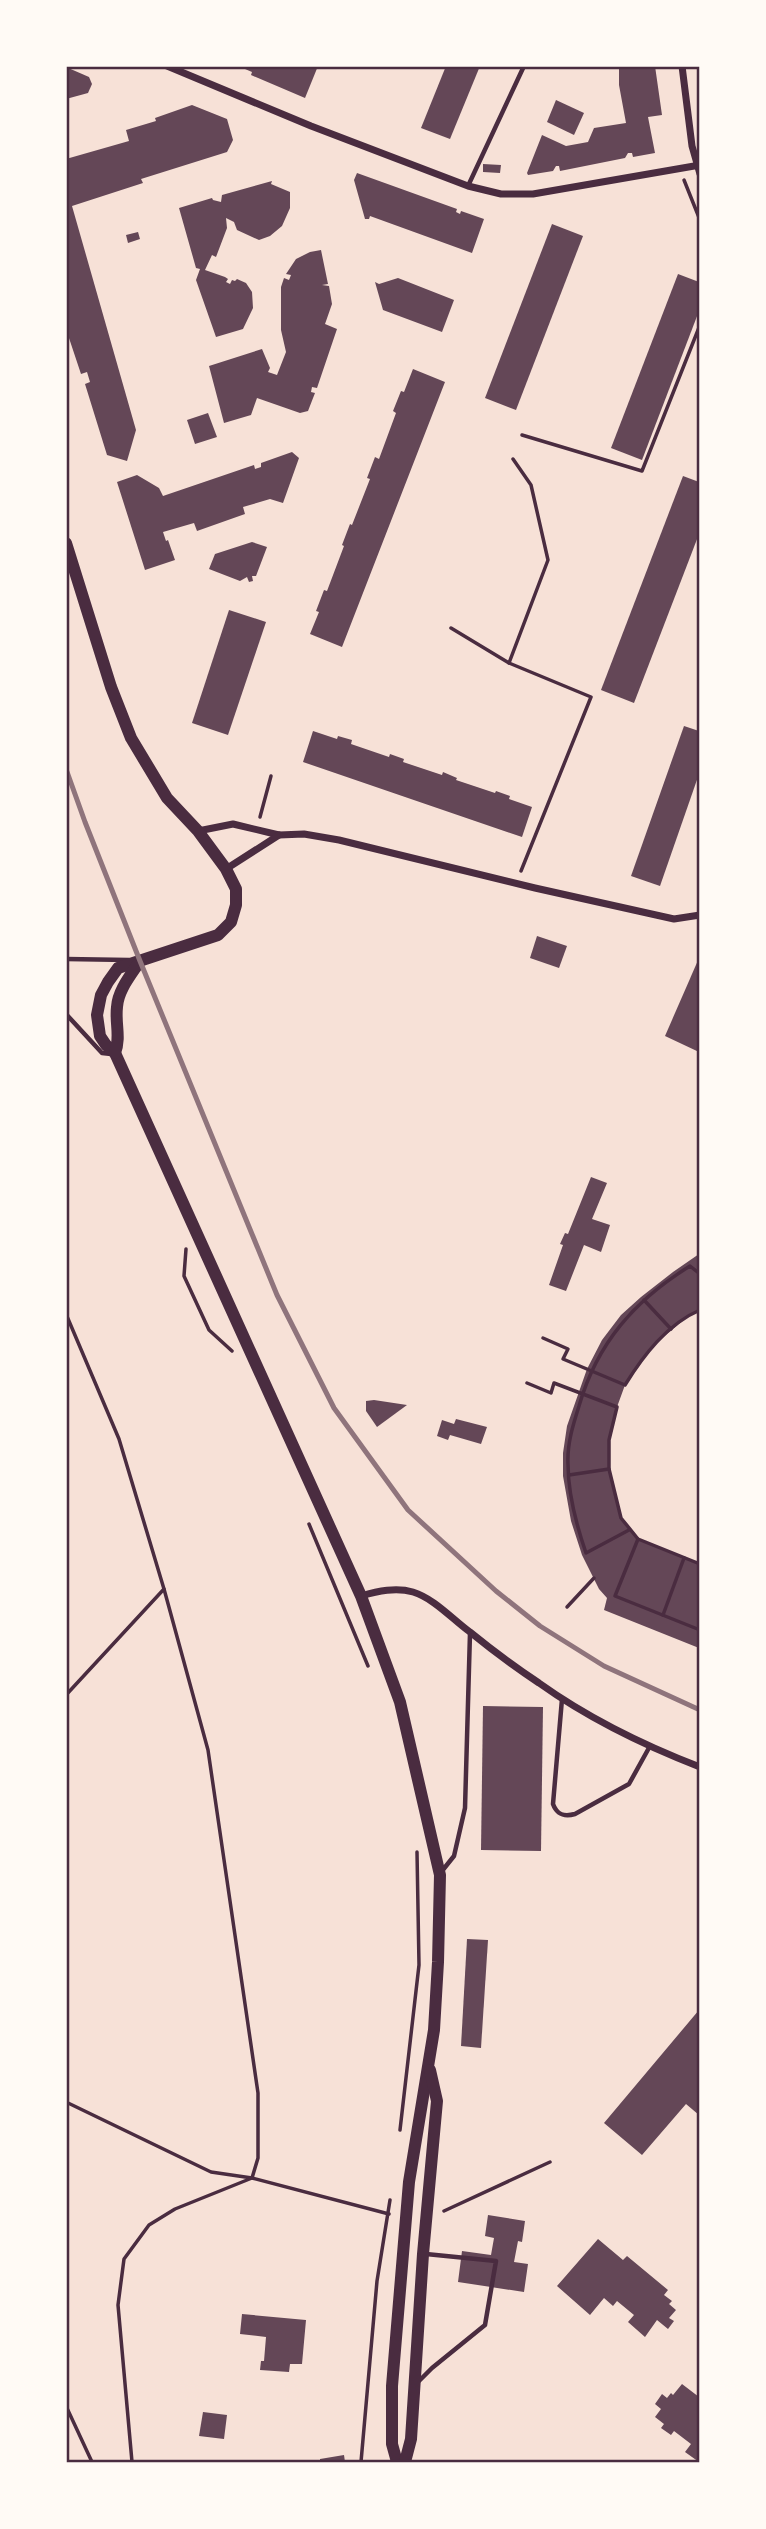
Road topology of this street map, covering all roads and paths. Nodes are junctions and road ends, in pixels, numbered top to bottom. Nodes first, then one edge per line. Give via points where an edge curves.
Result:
1 (167, 66) edge
2 (524, 66) edge
3 (682, 66) edge
4 (698, 165) edge
5 (679, 168) junction
6 (699, 174) edge
7 (468, 186) junction
8 (699, 220) edge
9 (699, 325) edge
10 (522, 435) dead end
11 (513, 459) dead end
12 (66, 543) edge
13 (451, 628) dead end
14 (509, 663) junction
15 (271, 776) dead end
16 (257, 829) junction
17 (198, 831) junction
18 (279, 835) junction
19 (226, 869) junction
20 (516, 883) junction
21 (699, 915) edge
22 (66, 960) edge
23 (140, 961) junction
24 (66, 1014) edge
25 (115, 1053) junction
26 (186, 1249) dead end
27 (699, 1274) edge
28 (643, 1300) junction
29 (699, 1310) edge
30 (66, 1314) edge
31 (671, 1329) junction
32 (543, 1338) dead end
33 (232, 1352) dead end
34 (590, 1371) junction
35 (527, 1383) dead end
36 (582, 1394) junction
37 (609, 1469) junction
38 (568, 1475) junction
39 (308, 1522) dead end
40 (629, 1531) junction
41 (638, 1539) junction
42 (684, 1558) junction
43 (699, 1564) edge
44 (594, 1578) dead end
45 (164, 1589) junction
46 (361, 1596) junction
47 (567, 1606) dead end
48 (663, 1615) junction
49 (699, 1630) edge
50 (470, 1632) junction
51 (368, 1668) dead end
52 (66, 1695) edge
53 (562, 1699) junction
54 (650, 1746) junction
55 (699, 1767) edge
56 (417, 1841) dead end
57 (440, 1875) junction
58 (430, 2066) junction
59 (66, 2102) edge
60 (398, 2141) dead end
61 (550, 2162) dead end
62 (252, 2178) junction
63 (392, 2189) dead end
64 (444, 2210) dead end
65 (388, 2213) junction
66 (398, 2219) dead end
67 (423, 2254) junction
68 (413, 2387) junction
69 (66, 2406) edge
70 (92, 2462) edge
71 (132, 2462) edge
72 (361, 2462) edge
73 (397, 2462) edge
74 (405, 2462) edge

1 - 7 street
2 - 7 lane
3 - 4 street
4 - 5 street
4 - 6 street
5 - 7 street via 533,194 501,194
5 - 8 path
9 - 10 path via 642,471
11 - 14 path via 531,485 548,560
12 - 17 main road via 131,738 167,798
13 - 14 path
14 - 20 path via 591,696
15 - 16 path
16 - 17 street via 233,824
16 - 18 street
17 - 19 main road
18 - 19 street
18 - 20 street via 340,840
19 - 23 main road via 236,889 231,922 218,935
20 - 21 street via 674,919
22 - 23 lane
23 - 25 main road via 117,1004 120,1040
23 - 25 main road via 118,968 101,995 97,1015 100,1036
24 - 25 lane via 102,1053
25 - 46 main road
26 - 33 path via 184,1276 209,1330
27 - 28 path via 690,1266
28 - 31 path
28 - 34 path via 602,1348
29 - 31 path
30 - 45 path via 119,1439
31 - 34 path via 625,1385
32 - 34 path via 568,1349 563,1359
34 - 36 path
35 - 36 path via 551,1393 555,1383
36 - 37 path via 617,1407 609,1440
36 - 38 path via 570,1433
37 - 38 path
37 - 40 path via 621,1518
38 - 40 path via 575,1522 586,1553
39 - 51 path
40 - 41 path
41 - 42 path
41 - 48 path via 615,1596
42 - 43 path
42 - 48 path
44 - 47 path
45 - 52 path
45 - 62 path via 210,1763 258,2093 258,2158
46 - 50 street via 379,1590 413,1592
46 - 57 main road via 400,1702
48 - 49 path
50 - 53 street
50 - 57 lane via 465,1808 454,1856
53 - 54 street
53 - 54 lane via 553,1804 560,1815 575,1814 621,1790 635,1776
54 - 55 street
56 - 60 path via 419,1965
57 - 58 main road
58 - 67 main road via 437,2101
58 - 73 main road via 409,2182 392,2386 392,2444
59 - 62 path via 211,2172
61 - 64 path
62 - 65 path
62 - 71 path via 175,2209 149,2225 124,2259 118,2305
63 - 65 path
65 - 66 path
65 - 72 path via 377,2281
67 - 68 main road
67 - 68 lane via 496,2261 485,2325
68 - 74 main road via 411,2439
69 - 70 path

